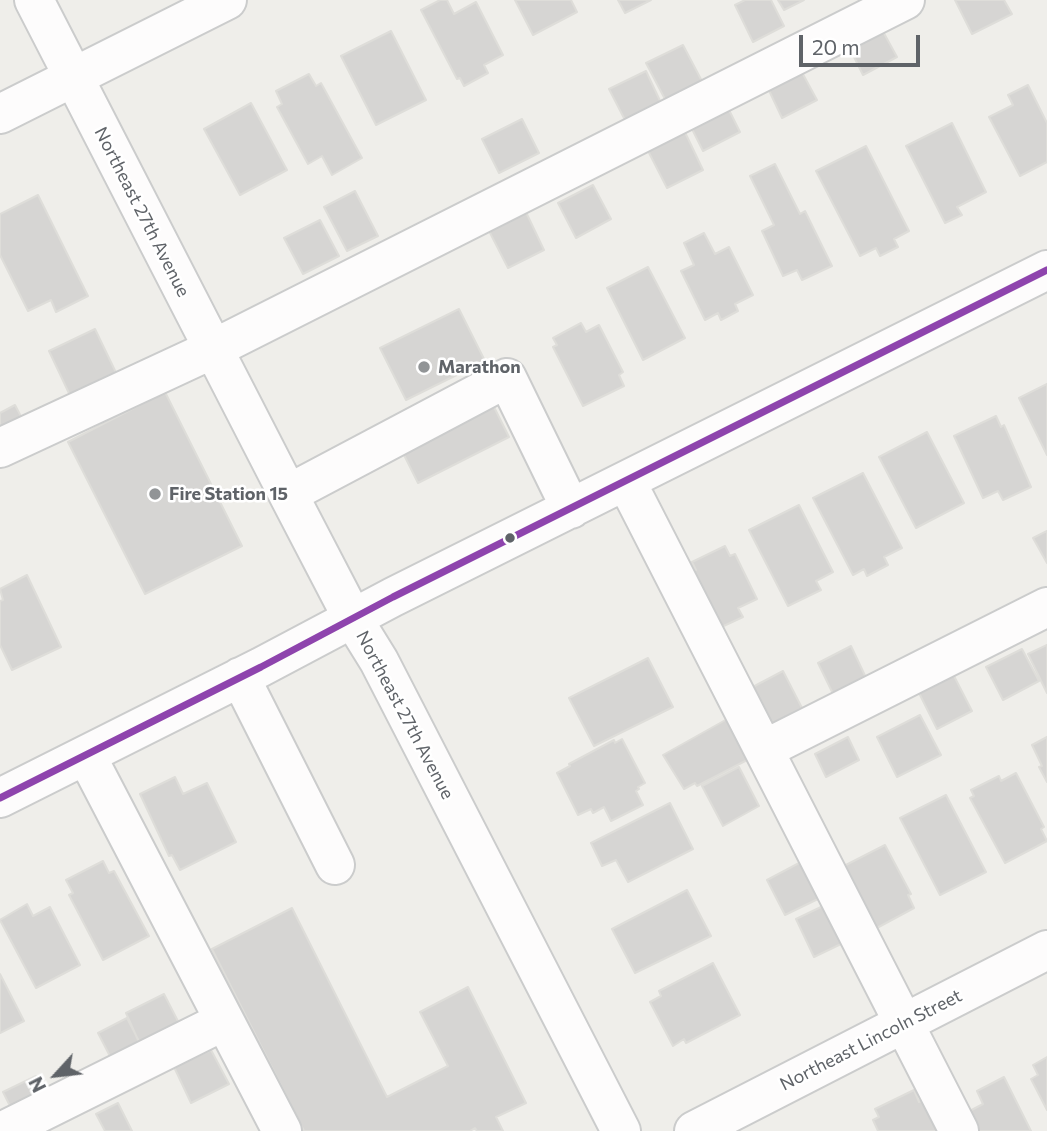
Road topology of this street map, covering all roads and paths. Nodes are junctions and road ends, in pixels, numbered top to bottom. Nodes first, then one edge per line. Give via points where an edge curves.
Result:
1 (34, 0) edge
2 (227, 0) edge
3 (905, 0) edge
4 (74, 78) junction
5 (0, 114) edge
6 (1047, 270) edge
7 (213, 349) junction
8 (0, 448) edge
9 (626, 481) junction
10 (288, 495) junction
11 (571, 509) junction
12 (1047, 607) edge
13 (353, 619) junction
14 (240, 677) junction
15 (765, 749) junction
16 (86, 755) junction
17 (0, 798) edge
18 (335, 865) dead end
19 (1047, 950) edge
20 (224, 1021) junction
21 (902, 1023) junction
22 (3, 1131) edge
23 (282, 1131) edge
24 (621, 1131) edge
25 (694, 1131) edge
26 (959, 1131) edge

1 - 4 street, Northeast 27th Avenue
2 - 4 street
3 - 7 street
4 - 5 street
4 - 7 street, Northeast 27th Avenue
6 - 9 street
7 - 8 street
7 - 10 street, Northeast 27th Avenue
9 - 11 street
9 - 15 street
10 - 11 street via 507,378
10 - 13 street, Northeast 27th Avenue
11 - 13 street
12 - 15 street
13 - 14 street
13 - 24 street, Northeast 27th Avenue
14 - 16 street
14 - 18 street
15 - 21 street
16 - 17 street
16 - 20 street
19 - 21 street, Northeast Lincoln Street
20 - 22 street
20 - 23 street
21 - 25 street, Northeast Lincoln Street
21 - 26 street

